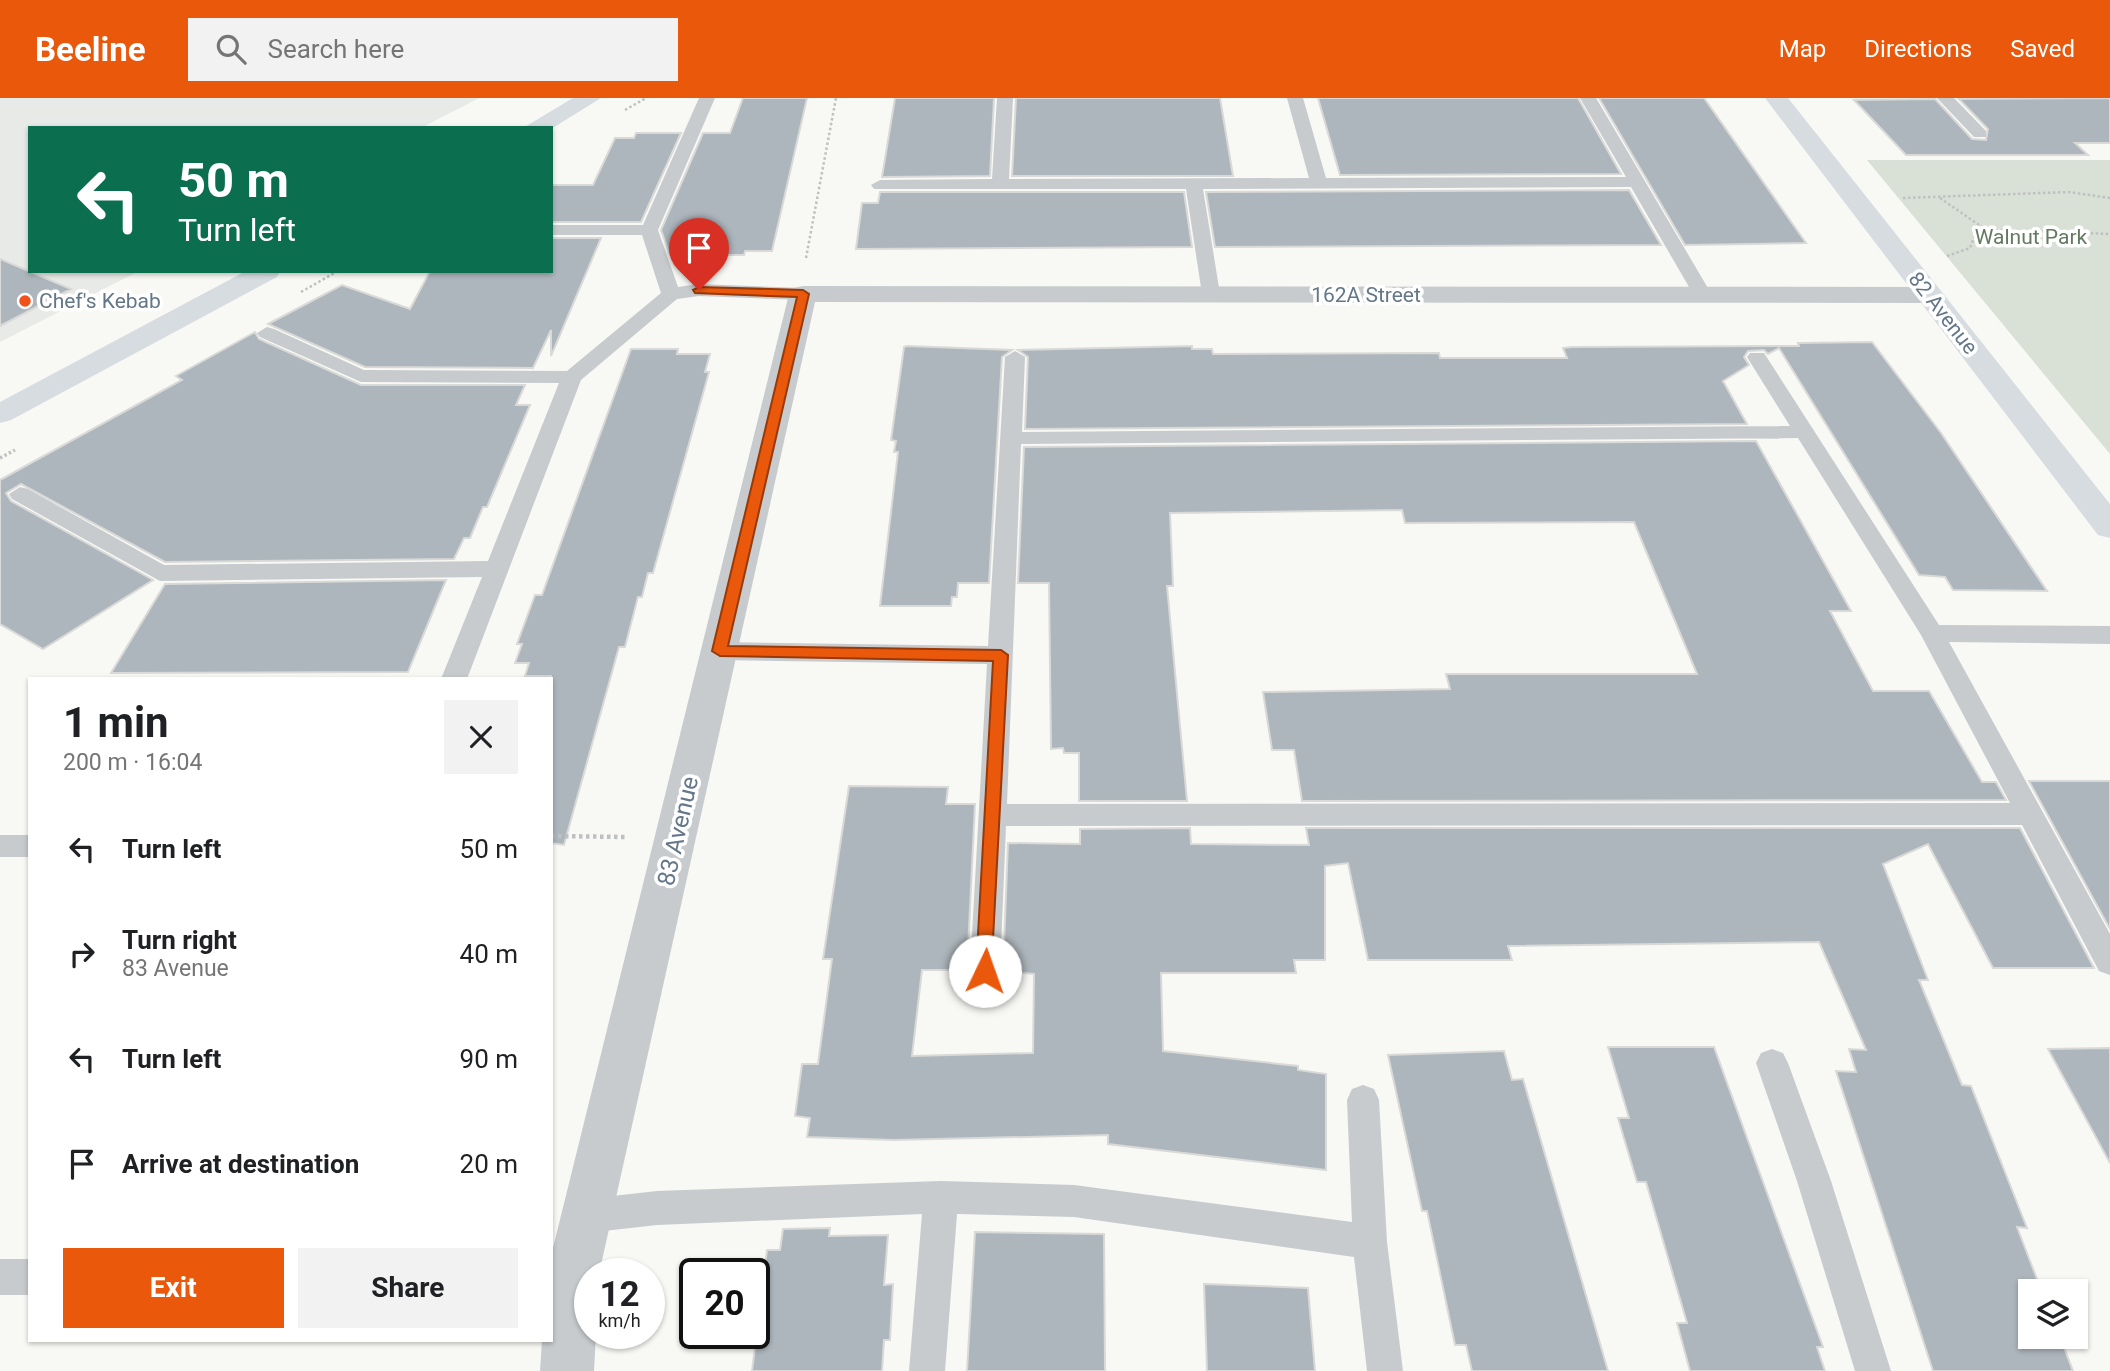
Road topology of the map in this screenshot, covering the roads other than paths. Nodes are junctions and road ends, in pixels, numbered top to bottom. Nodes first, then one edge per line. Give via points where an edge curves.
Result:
1 (590, 98) edge
2 (707, 98) edge
3 (1004, 98) edge
4 (1295, 98) edge
5 (1588, 98) edge
6 (1776, 98) edge
7 (1945, 98) edge
8 (539, 126) edge
9 (1980, 134) dead end
10 (1637, 182) junction
11 (1318, 183) junction
12 (1000, 184) junction
13 (1194, 184) junction
14 (880, 185) dead end
15 (553, 230) edge
16 (649, 230) junction
17 (263, 273) edge
18 (802, 289) junction
19 (671, 294) junction
20 (1211, 294) junction
21 (1703, 295) junction
22 (1929, 295) junction
23 (654, 308) junction
24 (267, 334) dead end
25 (1016, 357) dead end
26 (1757, 357) dead end
27 (572, 377) junction
28 (0, 414) edge
29 (1805, 432) junction
30 (1011, 438) junction
31 (20, 494) dead end
32 (2110, 527) edge
33 (497, 569) junction
34 (1932, 633) junction
35 (2110, 635) edge
36 (720, 651) junction
37 (1001, 655) junction
38 (455, 677) edge
39 (2029, 814) junction
40 (992, 815) junction
41 (0, 846) edge
42 (28, 846) edge
43 (2110, 962) edge
44 (985, 971) dead end
45 (1772, 1063) dead end
46 (1363, 1100) dead end
47 (941, 1197) junction
48 (586, 1216) junction
49 (1370, 1242) junction
50 (562, 1273) edge
51 (28, 1277) edge
52 (0, 1278) edge
53 (567, 1371) edge
54 (927, 1371) edge
55 (1385, 1371) edge
56 (1873, 1371) edge

1 - 8 street
2 - 16 lane
3 - 12 lane
4 - 11 lane
5 - 10 lane
6 - 22 street, 82 Avenue
7 - 9 lane
10 - 11 lane
10 - 21 lane
11 - 13 lane
12 - 13 lane
12 - 14 lane
13 - 20 lane
15 - 16 lane
16 - 19 lane
17 - 28 street
18 - 19 lane
18 - 20 street, 162A Street
18 - 23 lane
18 - 36 street, 83 Avenue
19 - 23 lane
20 - 21 street, 162A Street
21 - 22 street, 162A Street
22 - 32 street, 82 Avenue
23 - 27 lane
24 - 27 lane via 361,376
25 - 30 lane
26 - 29 lane
27 - 33 lane
29 - 30 lane
29 - 34 lane
30 - 37 lane
31 - 33 lane via 160,573
33 - 38 lane
34 - 35 lane
34 - 39 lane
36 - 37 lane
36 - 48 street, 83 Avenue
37 - 40 lane
39 - 40 lane
39 - 43 lane
40 - 44 lane
41 - 42 lane
45 - 56 lane
46 - 49 lane
47 - 48 lane via 657,1208
47 - 49 lane via 1074,1201
47 - 54 lane
48 - 50 street, 83 Avenue
49 - 55 lane
50 - 53 street, 83 Avenue
51 - 52 lane

